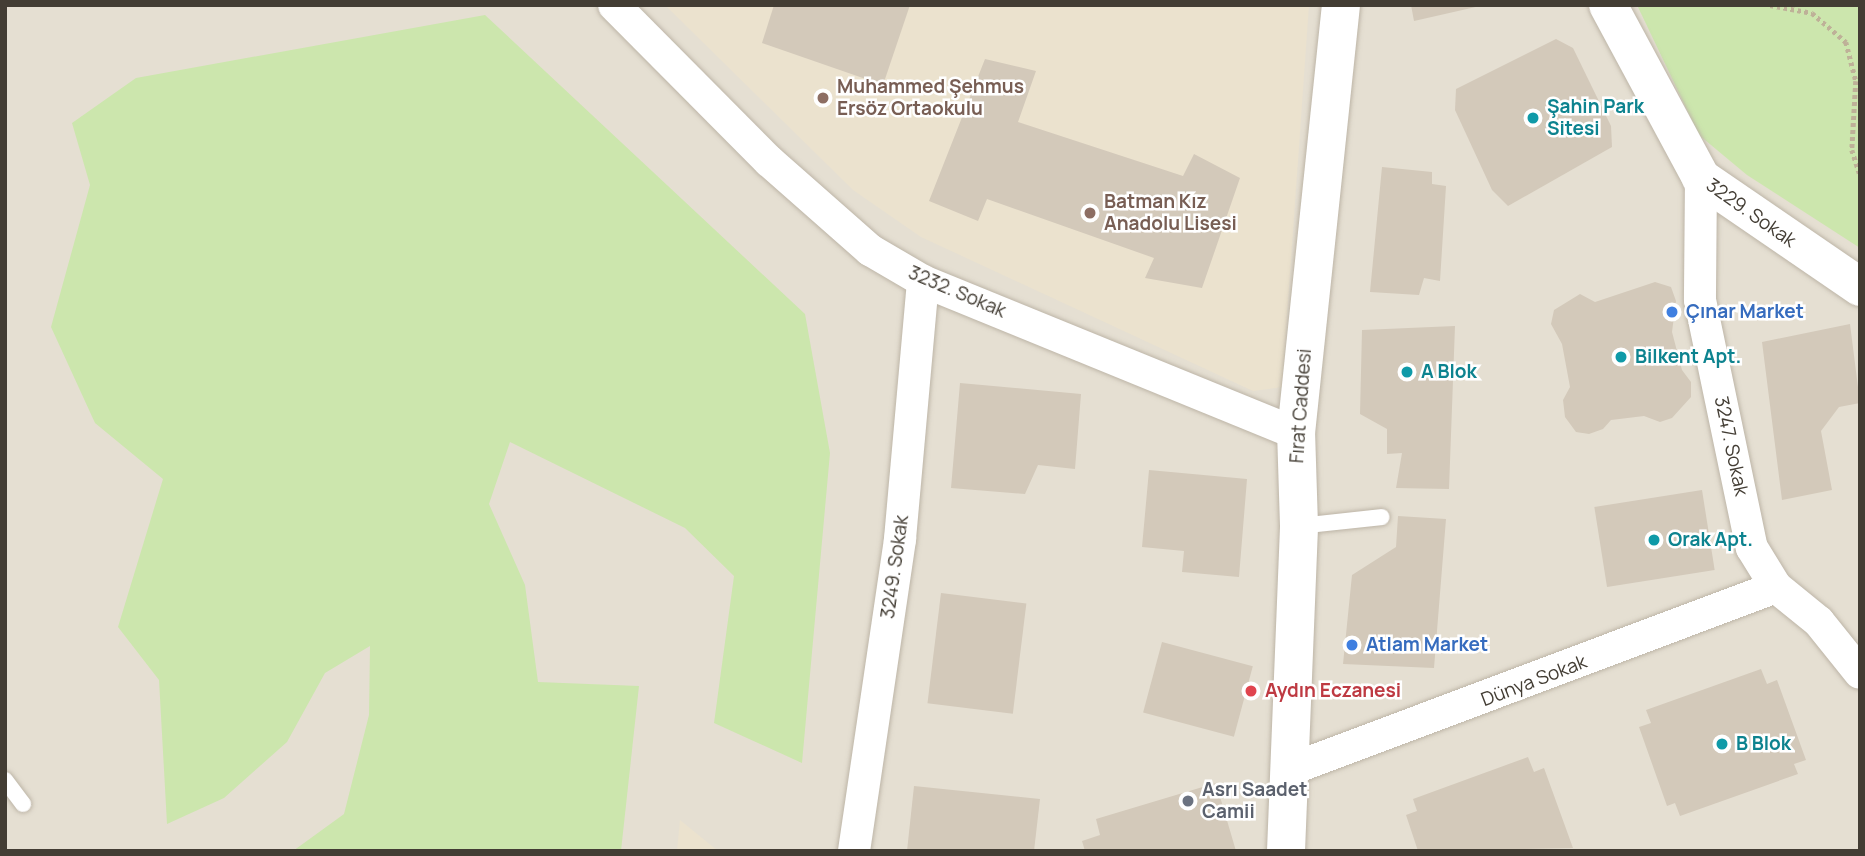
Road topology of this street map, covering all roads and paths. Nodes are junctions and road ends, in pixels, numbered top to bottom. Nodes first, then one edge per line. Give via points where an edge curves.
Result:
1 (614, 5) edge
2 (1341, 5) edge
3 (1608, 5) edge
4 (1770, 5) edge
5 (1860, 174) edge
6 (1701, 178) junction
7 (923, 281) junction
8 (1860, 287) edge
9 (1296, 433) junction
10 (1382, 517) dead end
11 (1299, 526) junction
12 (1776, 587) junction
13 (1860, 673) edge
14 (1289, 770) junction
15 (5, 780) edge
16 (23, 804) dead end
17 (854, 851) edge
18 (1286, 851) edge

1 - 7 street, 3232. Sokak via 769,161 870,250
2 - 9 street, Fırat Caddesi
3 - 6 street, 3229. Sokak
4 - 5 path via 1812,13 1846,42 1856,81 1852,150
6 - 8 street, 3229. Sokak
6 - 12 street, 3247. Sokak via 1700,300 1752,548
7 - 9 street, 3232. Sokak
7 - 17 street, 3249. Sokak via 900,540
9 - 11 street, Fırat Caddesi
10 - 11 lane
11 - 14 street, Fırat Caddesi
12 - 13 street, 3247. Sokak via 1819,622
12 - 14 street, Dünya Sokak
14 - 18 street, Fırat Caddesi
15 - 16 lane

